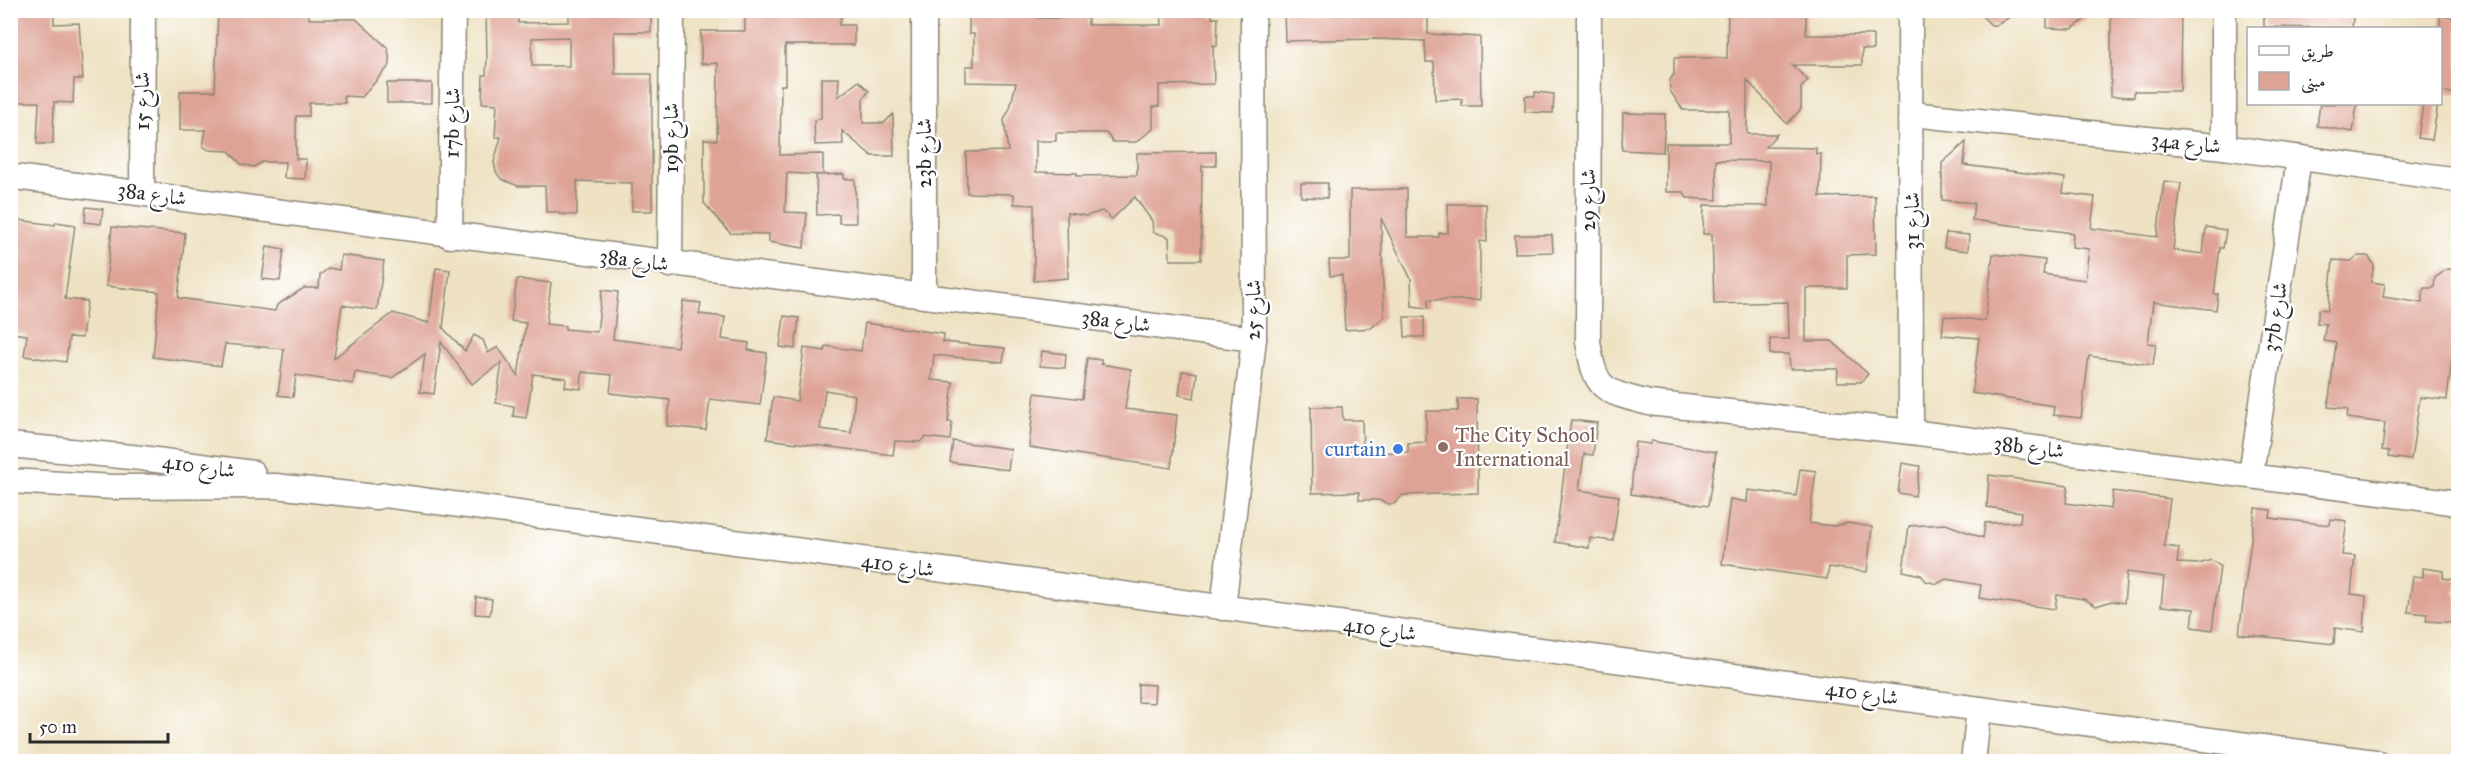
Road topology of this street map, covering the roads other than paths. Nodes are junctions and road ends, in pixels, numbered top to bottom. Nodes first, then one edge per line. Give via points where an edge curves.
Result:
1 (143, 10) edge
2 (453, 10) edge
3 (672, 10) edge
4 (924, 10) edge
5 (1253, 10) edge
6 (1589, 10) edge
7 (1910, 10) edge
8 (2224, 10) edge
9 (1912, 114) junction
10 (2224, 147) junction
11 (2299, 159) junction
12 (15, 177) dead end
13 (2458, 180) edge
14 (142, 192) junction
15 (450, 236) junction
16 (670, 265) junction
17 (924, 296) junction
18 (1254, 339) junction
19 (1602, 387) joint
20 (1911, 432) junction
21 (10, 445) edge
22 (2251, 474) junction
23 (10, 481) edge
24 (385, 495) junction
25 (2458, 503) edge
26 (1223, 608) junction
27 (1979, 709) junction
28 (1972, 762) edge
29 (2375, 762) edge

1 - 14 street, شارع 15
2 - 15 street, 17b شارع
3 - 16 street, 19b شارع
4 - 17 street, 23b شارع
5 - 18 street, شارع 25
6 - 19 street, شارع 29 via 1588,341 1593,373
7 - 9 street, شارع 31
8 - 10 street
9 - 10 street, 34a شارع
9 - 20 street, شارع 31
10 - 11 street, 34a شارع
11 - 13 street, 34a شارع
11 - 22 street, 37b شارع
12 - 14 street, 38a شارع
14 - 15 street, 38a شارع
15 - 16 street, 38a شارع
16 - 17 street, 38a شارع
17 - 18 street, 38a شارع
18 - 26 street, شارع 25
19 - 20 street, 38b شارع via 1649,403
20 - 22 street, 38b شارع
21 - 24 street, شارع 410 via 141,458 379,491
22 - 25 street, 38b شارع
23 - 24 street, شارع 410 via 114,487 264,486
24 - 26 street, شارع 410
26 - 27 street, شارع 410
27 - 28 street
27 - 29 street, شارع 410

